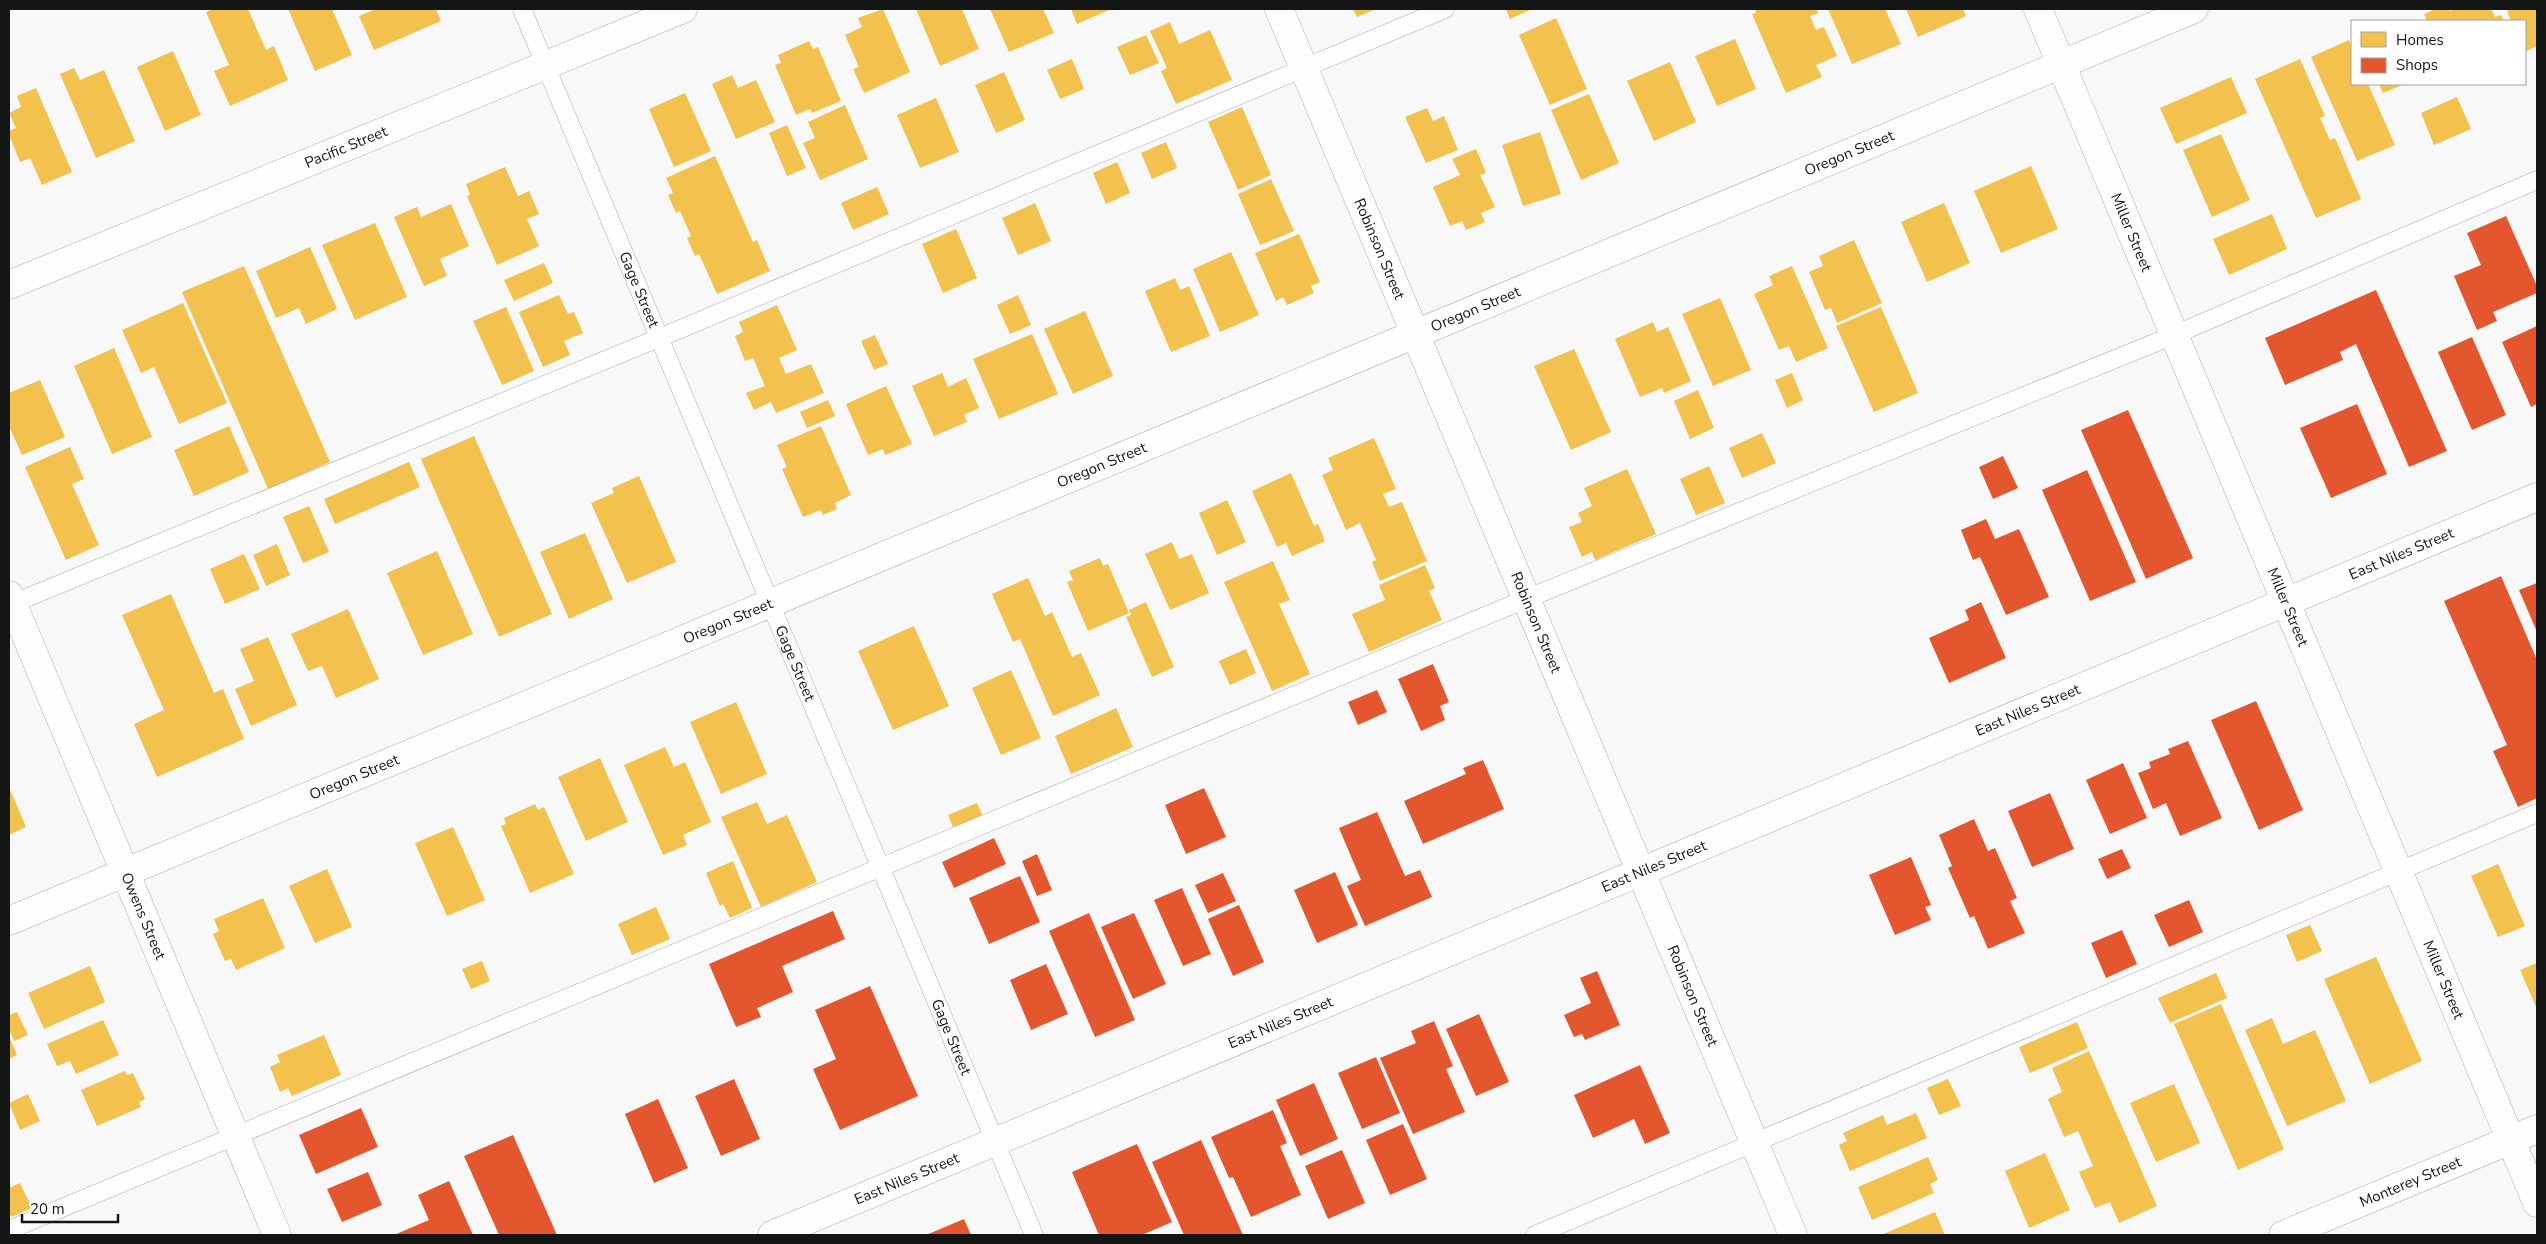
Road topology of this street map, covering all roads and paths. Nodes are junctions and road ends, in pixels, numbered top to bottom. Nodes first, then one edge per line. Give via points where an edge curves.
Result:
1 (522, 9) edge
2 (683, 9) edge
3 (1279, 9) edge
4 (1445, 9) edge
5 (2038, 9) edge
6 (2194, 9) edge
7 (2061, 64) junction
8 (546, 66) junction
9 (1304, 68) junction
10 (2537, 180) edge
11 (9, 285) edge
12 (1416, 334) junction
13 (2174, 335) junction
14 (659, 338) junction
15 (2537, 497) edge
16 (1526, 599) junction
17 (10, 601) edge
18 (2286, 602) junction
19 (770, 604) junction
20 (2537, 813) edge
21 (880, 867) junction
22 (2398, 870) junction
23 (1641, 872) junction
24 (126, 874) junction
25 (9, 921) edge
26 (2537, 1129) edge
27 (235, 1136) junction
28 (2511, 1140) junction
29 (995, 1142) junction
30 (1754, 1143) junction
31 (2537, 1203) edge
32 (9, 1230) edge
33 (277, 1235) edge
34 (772, 1235) edge
35 (1034, 1235) edge
36 (1535, 1235) edge
37 (1793, 1235) edge
38 (2283, 1235) edge

1 - 8 lane, Gage Street
2 - 8 street, Pacific Street
3 - 9 street, Robinson Street
4 - 9 lane
5 - 7 street, Miller Street
6 - 7 street, Oregon Street
7 - 12 street, Oregon Street
7 - 13 street, Miller Street
8 - 11 street, Pacific Street
8 - 14 lane, Gage Street
9 - 12 street, Robinson Street
9 - 14 lane
10 - 13 lane
12 - 16 street, Robinson Street
12 - 19 street, Oregon Street
13 - 16 lane
13 - 18 street, Miller Street
14 - 17 lane
14 - 19 lane, Gage Street
15 - 18 street, East Niles Street
16 - 21 lane
16 - 23 street, Robinson Street
17 - 24 street, Owens Street
18 - 22 street, Miller Street
18 - 23 street, East Niles Street
19 - 21 lane, Gage Street
19 - 24 street, Oregon Street
20 - 22 lane
21 - 27 lane
21 - 29 lane, Gage Street
22 - 28 street, Miller Street
22 - 30 lane
23 - 29 street, East Niles Street
23 - 30 street, Robinson Street
24 - 25 street, Oregon Street
24 - 27 street, Owens Street
26 - 28 street, Monterey Street
27 - 32 lane
27 - 33 street, Owens Street
28 - 31 street, Miller Street
28 - 38 street, Monterey Street
29 - 34 street, East Niles Street
29 - 35 lane, Gage Street
30 - 36 lane
30 - 37 street, Robinson Street

